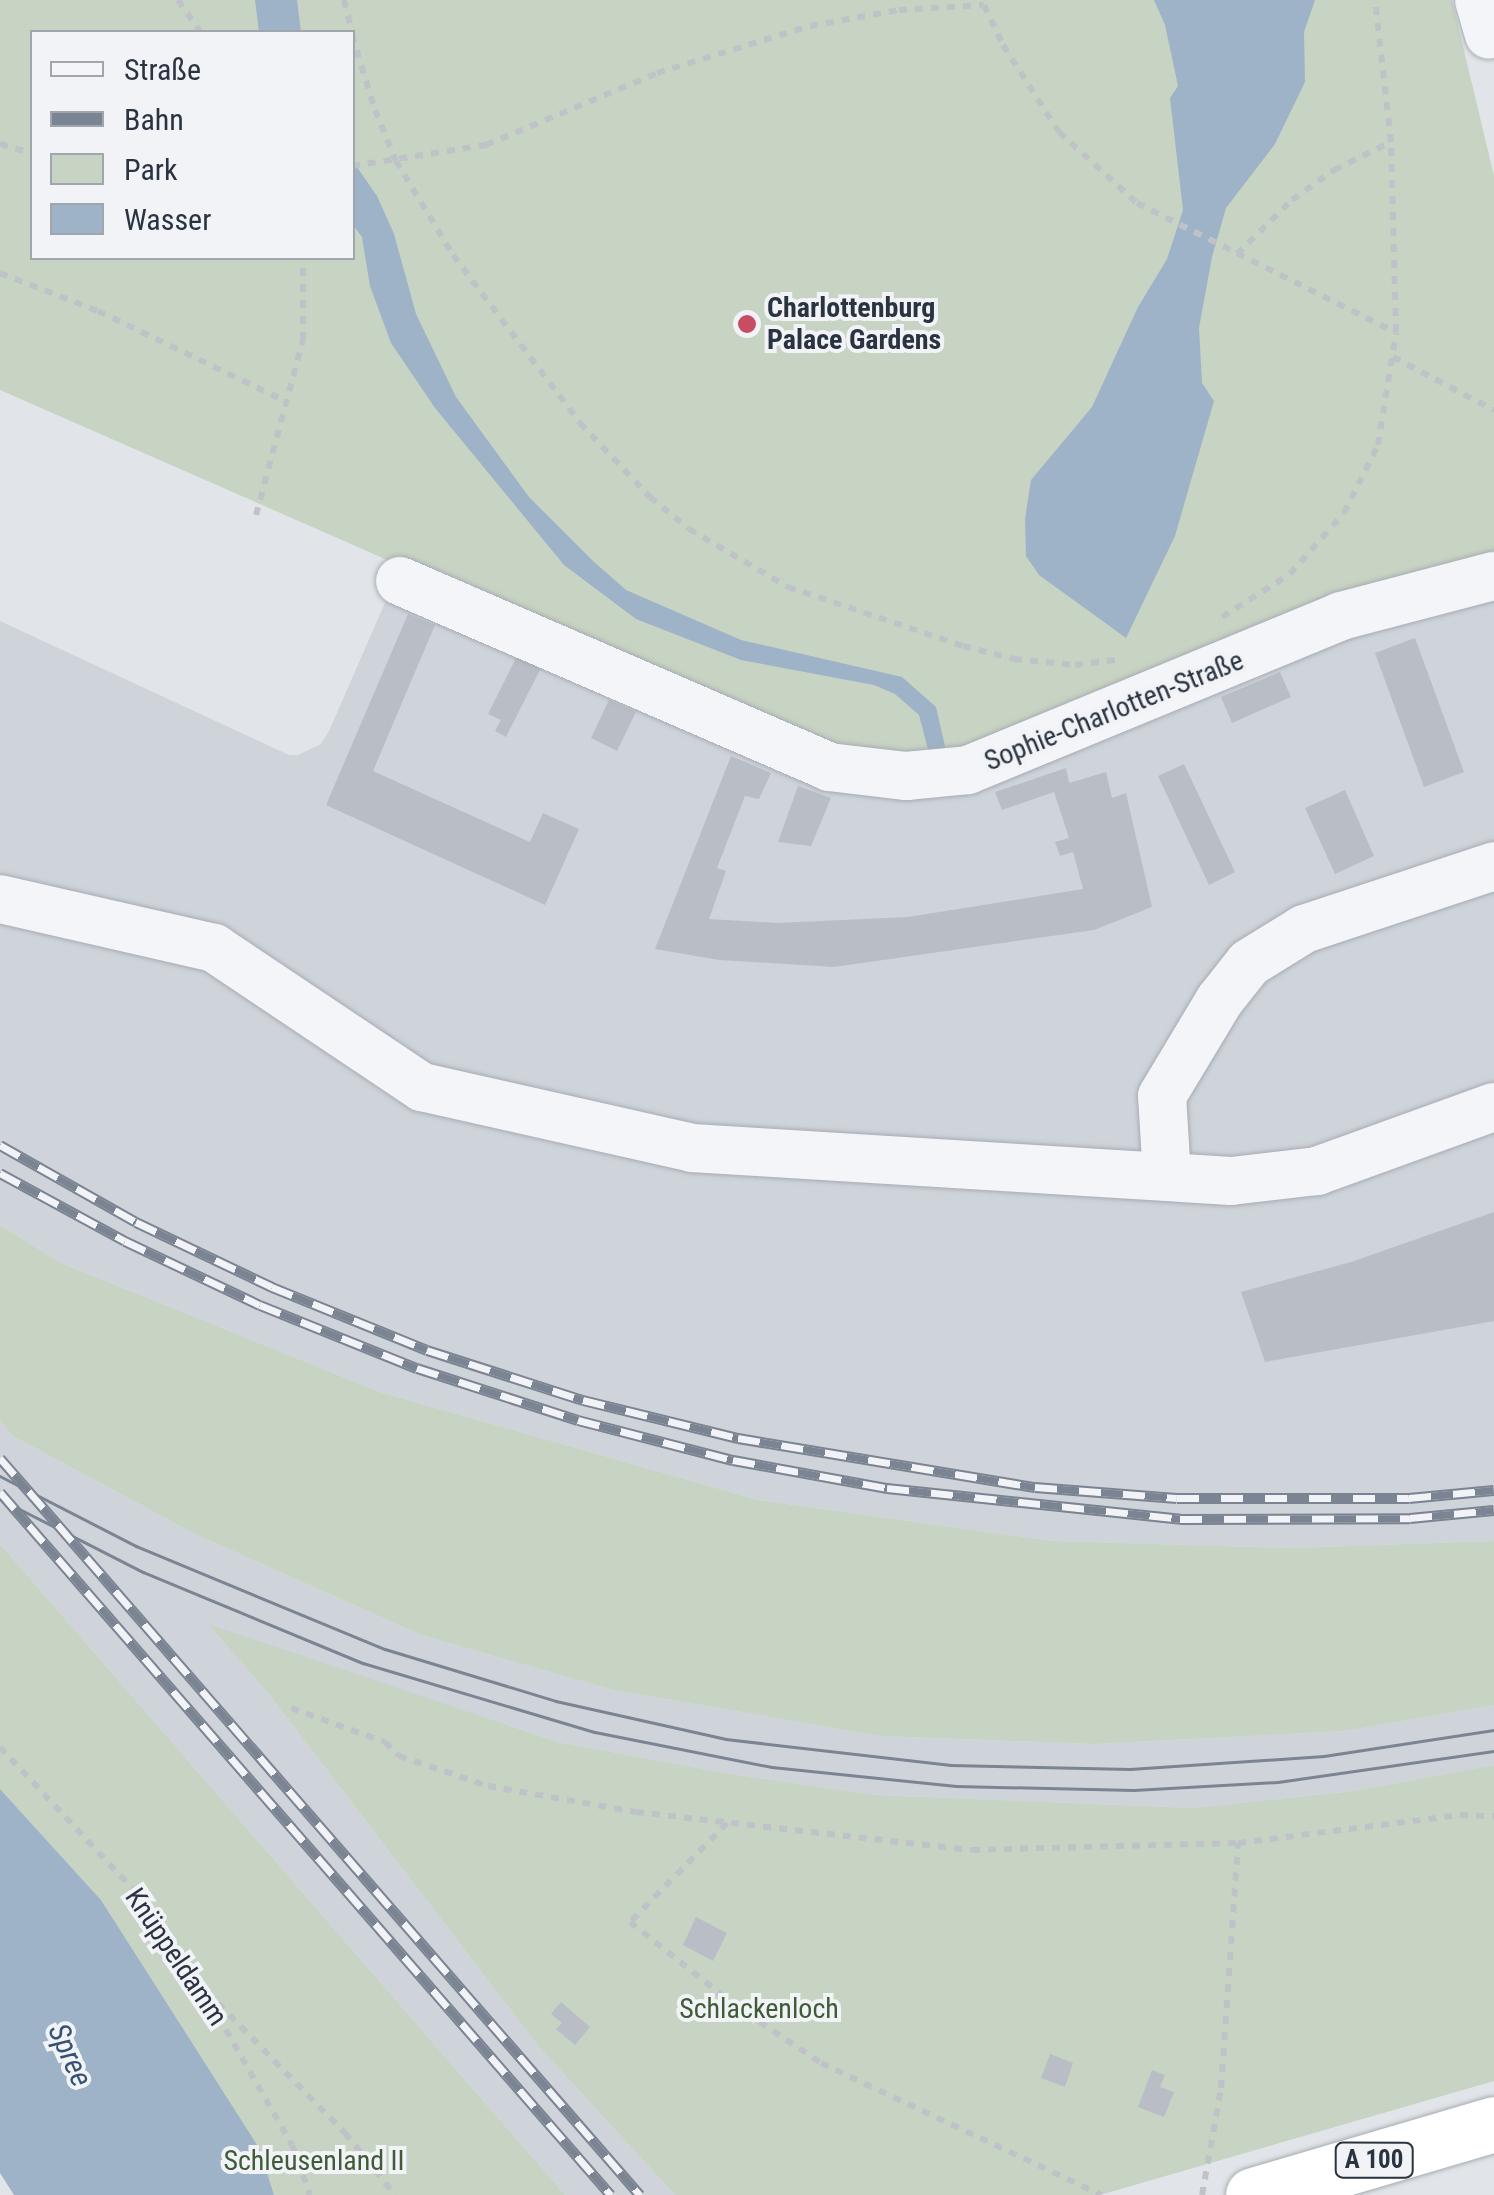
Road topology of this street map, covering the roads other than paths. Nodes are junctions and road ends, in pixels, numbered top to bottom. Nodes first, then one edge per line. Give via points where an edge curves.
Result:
1 (1494, 576) edge
2 (400, 582) dead end
3 (1494, 866) edge
4 (0, 900) edge
5 (1494, 1108) edge
6 (1167, 1177) junction
7 (1494, 2124) edge
8 (1253, 2195) edge

1 - 2 lane, Sophie-Charlotten-Straße via 1342,616 968,770 906,776 829,767
3 - 6 lane via 1304,929 1249,964 1162,1096
4 - 6 lane via 214,948 422,1087 692,1148
5 - 6 lane via 1317,1171 1231,1181
7 - 8 highway, A 100

